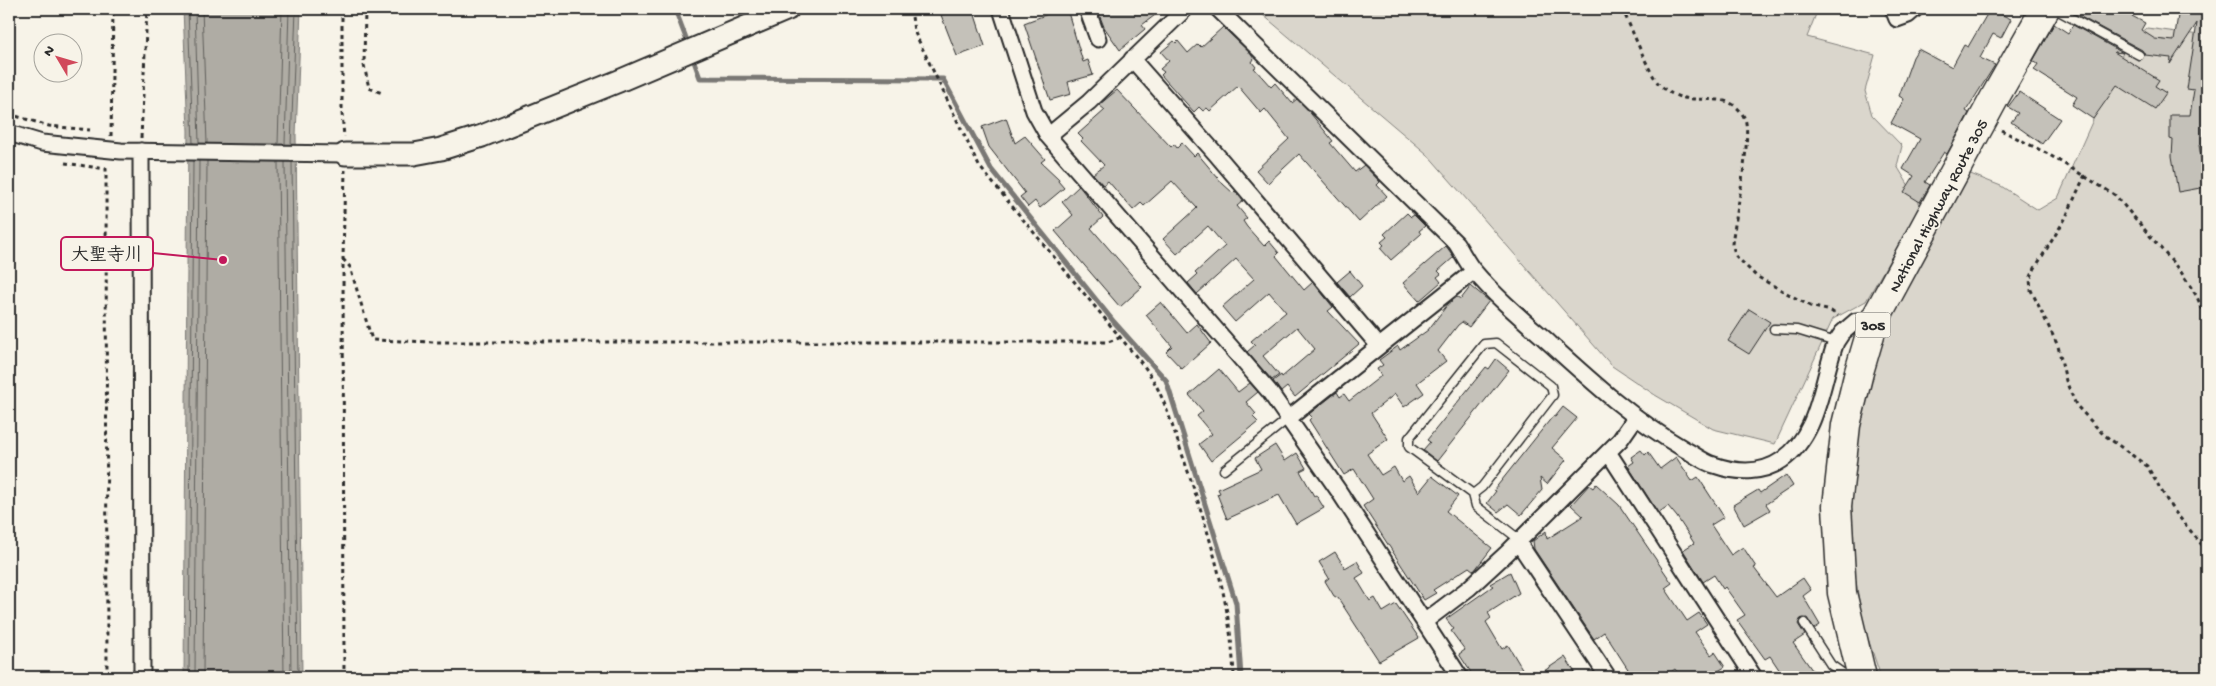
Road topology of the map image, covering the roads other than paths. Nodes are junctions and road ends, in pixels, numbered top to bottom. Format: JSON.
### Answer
{"nodes":[{"id":1,"x":788,"y":9,"type":"edge"},
{"id":2,"x":1001,"y":9,"type":"edge"},
{"id":3,"x":1087,"y":9,"type":"edge"},
{"id":4,"x":1185,"y":9,"type":"edge"},
{"id":5,"x":1218,"y":9,"type":"edge"},
{"id":6,"x":1892,"y":9,"type":"edge"},
{"id":7,"x":1914,"y":9,"type":"edge"},
{"id":8,"x":2045,"y":9,"type":"edge"},
{"id":9,"x":2055,"y":9,"type":"edge"},
{"id":10,"x":1098,"y":39,"type":"dead end"},
{"id":11,"x":2139,"y":55,"type":"dead end"},
{"id":12,"x":1132,"y":60,"type":"junction"},
{"id":13,"x":9,"y":133,"type":"edge"},
{"id":14,"x":1048,"y":136,"type":"junction"},
{"id":15,"x":146,"y":151,"type":"junction"},
{"id":16,"x":342,"y":154,"type":"joint"},
{"id":17,"x":1474,"y":271,"type":"junction"},
{"id":18,"x":1862,"y":324,"type":"junction"},
{"id":19,"x":1774,"y":329,"type":"dead end"},
{"id":20,"x":1836,"y":342,"type":"junction"},
{"id":21,"x":1379,"y":346,"type":"junction"},
{"id":22,"x":1636,"y":417,"type":"junction"},
{"id":23,"x":1289,"y":418,"type":"junction"},
{"id":24,"x":1608,"y":452,"type":"junction"},
{"id":25,"x":1224,"y":470,"type":"dead end"},
{"id":26,"x":1473,"y":494,"type":"junction"},
{"id":27,"x":1519,"y":541,"type":"junction"},
{"id":28,"x":1424,"y":622,"type":"junction"},
{"id":29,"x":1804,"y":623,"type":"dead end"},
{"id":30,"x":142,"y":677,"type":"edge"},
{"id":31,"x":1460,"y":677,"type":"edge"},
{"id":32,"x":1608,"y":677,"type":"edge"},
{"id":33,"x":1754,"y":677,"type":"edge"},
{"id":34,"x":1848,"y":677,"type":"edge"},
{"id":35,"x":1862,"y":677,"type":"edge"}],
"edges":[{"from":1,"to":16,"type":"street"},
{"from":2,"to":14,"type":"street"},
{"from":3,"to":10,"type":"street"},
{"from":4,"to":12,"type":"street"},
{"from":5,"to":17,"type":"street"},
{"from":6,"to":7,"type":"street"},
{"from":8,"to":18,"type":"highway","name":"National Highway Route 305","number":"305"},
{"from":9,"to":11,"type":"lane"},
{"from":12,"to":14,"type":"street"},
{"from":12,"to":21,"type":"street"},
{"from":13,"to":15,"type":"street"},
{"from":14,"to":23,"type":"street"},
{"from":15,"to":16,"type":"street"},
{"from":15,"to":30,"type":"street"},
{"from":17,"to":21,"type":"street"},
{"from":17,"to":22,"type":"street"},
{"from":18,"to":20,"type":"street"},
{"from":18,"to":35,"type":"highway","name":"National Highway Route 305","number":"305"},
{"from":19,"to":20,"type":"lane"},
{"from":20,"to":22,"type":"street"},
{"from":21,"to":23,"type":"street"},
{"from":22,"to":24,"type":"street"},
{"from":23,"to":25,"type":"lane"},
{"from":23,"to":28,"type":"street"},
{"from":24,"to":27,"type":"street"},
{"from":24,"to":33,"type":"street"},
{"from":26,"to":26,"type":"lane"},
{"from":26,"to":27,"type":"lane"},
{"from":27,"to":28,"type":"street"},
{"from":27,"to":32,"type":"street"},
{"from":28,"to":31,"type":"street"},
{"from":29,"to":34,"type":"lane"}]}
